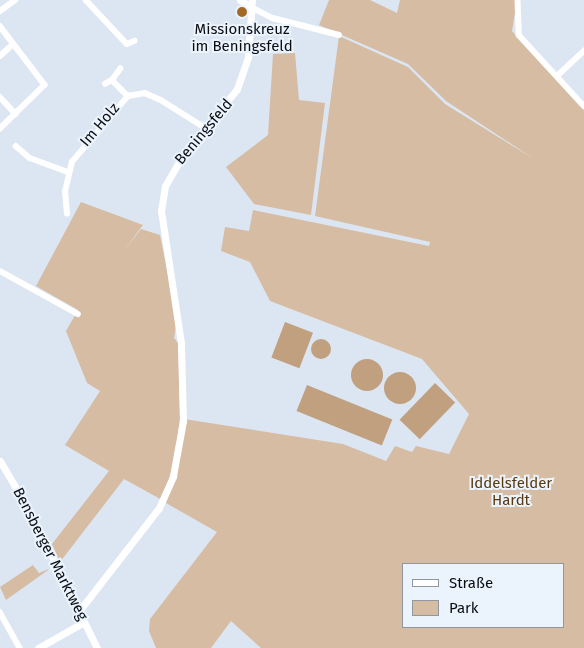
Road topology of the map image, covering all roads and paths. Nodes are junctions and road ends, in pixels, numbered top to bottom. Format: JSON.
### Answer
{"nodes":[{"id":1,"x":15,"y":0,"type":"edge"},
{"id":2,"x":86,"y":0,"type":"edge"},
{"id":3,"x":240,"y":0,"type":"edge"},
{"id":4,"x":518,"y":0,"type":"edge"},
{"id":5,"x":252,"y":3,"type":"edge"},
{"id":6,"x":0,"y":11,"type":"edge"},
{"id":7,"x":0,"y":26,"type":"edge"},
{"id":8,"x":339,"y":35,"type":"dead end"},
{"id":9,"x":134,"y":41,"type":"dead end"},
{"id":10,"x":11,"y":46,"type":"junction"},
{"id":11,"x":584,"y":51,"type":"edge"},
{"id":12,"x":0,"y":56,"type":"edge"},
{"id":13,"x":120,"y":69,"type":"dead end"},
{"id":14,"x":557,"y":76,"type":"junction"},
{"id":15,"x":112,"y":80,"type":"junction"},
{"id":16,"x":105,"y":84,"type":"dead end"},
{"id":17,"x":128,"y":96,"type":"junction"},
{"id":18,"x":0,"y":97,"type":"edge"},
{"id":19,"x":584,"y":106,"type":"edge"},
{"id":20,"x":16,"y":114,"type":"junction"},
{"id":21,"x":0,"y":129,"type":"edge"},
{"id":22,"x":207,"y":129,"type":"junction"},
{"id":23,"x":16,"y":146,"type":"dead end"},
{"id":24,"x":68,"y":172,"type":"junction"},
{"id":25,"x":67,"y":214,"type":"dead end"},
{"id":26,"x":0,"y":270,"type":"edge"},
{"id":27,"x":78,"y":314,"type":"dead end"},
{"id":28,"x":0,"y":461,"type":"edge"},
{"id":29,"x":79,"y":611,"type":"junction"},
{"id":30,"x":0,"y":612,"type":"edge"},
{"id":31,"x":84,"y":622,"type":"junction"},
{"id":32,"x":20,"y":648,"type":"edge"},
{"id":33,"x":38,"y":648,"type":"edge"},
{"id":34,"x":96,"y":648,"type":"edge"}],
"edges":[{"from":1,"to":6,"type":"street"},
{"from":2,"to":9,"type":"street"},
{"from":3,"to":5,"type":"street"},
{"from":4,"to":14,"type":"street"},
{"from":5,"to":8,"type":"street"},
{"from":5,"to":22,"type":"street","name":"Beningsfeld"},
{"from":7,"to":10,"type":"street"},
{"from":10,"to":12,"type":"street"},
{"from":10,"to":20,"type":"street"},
{"from":11,"to":14,"type":"street"},
{"from":13,"to":15,"type":"street"},
{"from":14,"to":19,"type":"street"},
{"from":15,"to":16,"type":"street"},
{"from":15,"to":17,"type":"street"},
{"from":17,"to":22,"type":"street","name":"Im Holz"},
{"from":17,"to":24,"type":"street","name":"Im Holz"},
{"from":18,"to":20,"type":"street"},
{"from":20,"to":21,"type":"street"},
{"from":22,"to":29,"type":"street","name":"Beningsfeld"},
{"from":23,"to":24,"type":"street"},
{"from":24,"to":25,"type":"street","name":"Im Holz"},
{"from":26,"to":27,"type":"street"},
{"from":28,"to":29,"type":"street","name":"Bensberger Marktweg"},
{"from":29,"to":31,"type":"street","name":"Bensberger Marktweg"},
{"from":30,"to":32,"type":"street"},
{"from":31,"to":33,"type":"street"},
{"from":31,"to":34,"type":"street","name":"Bensberger Marktweg"}]}
